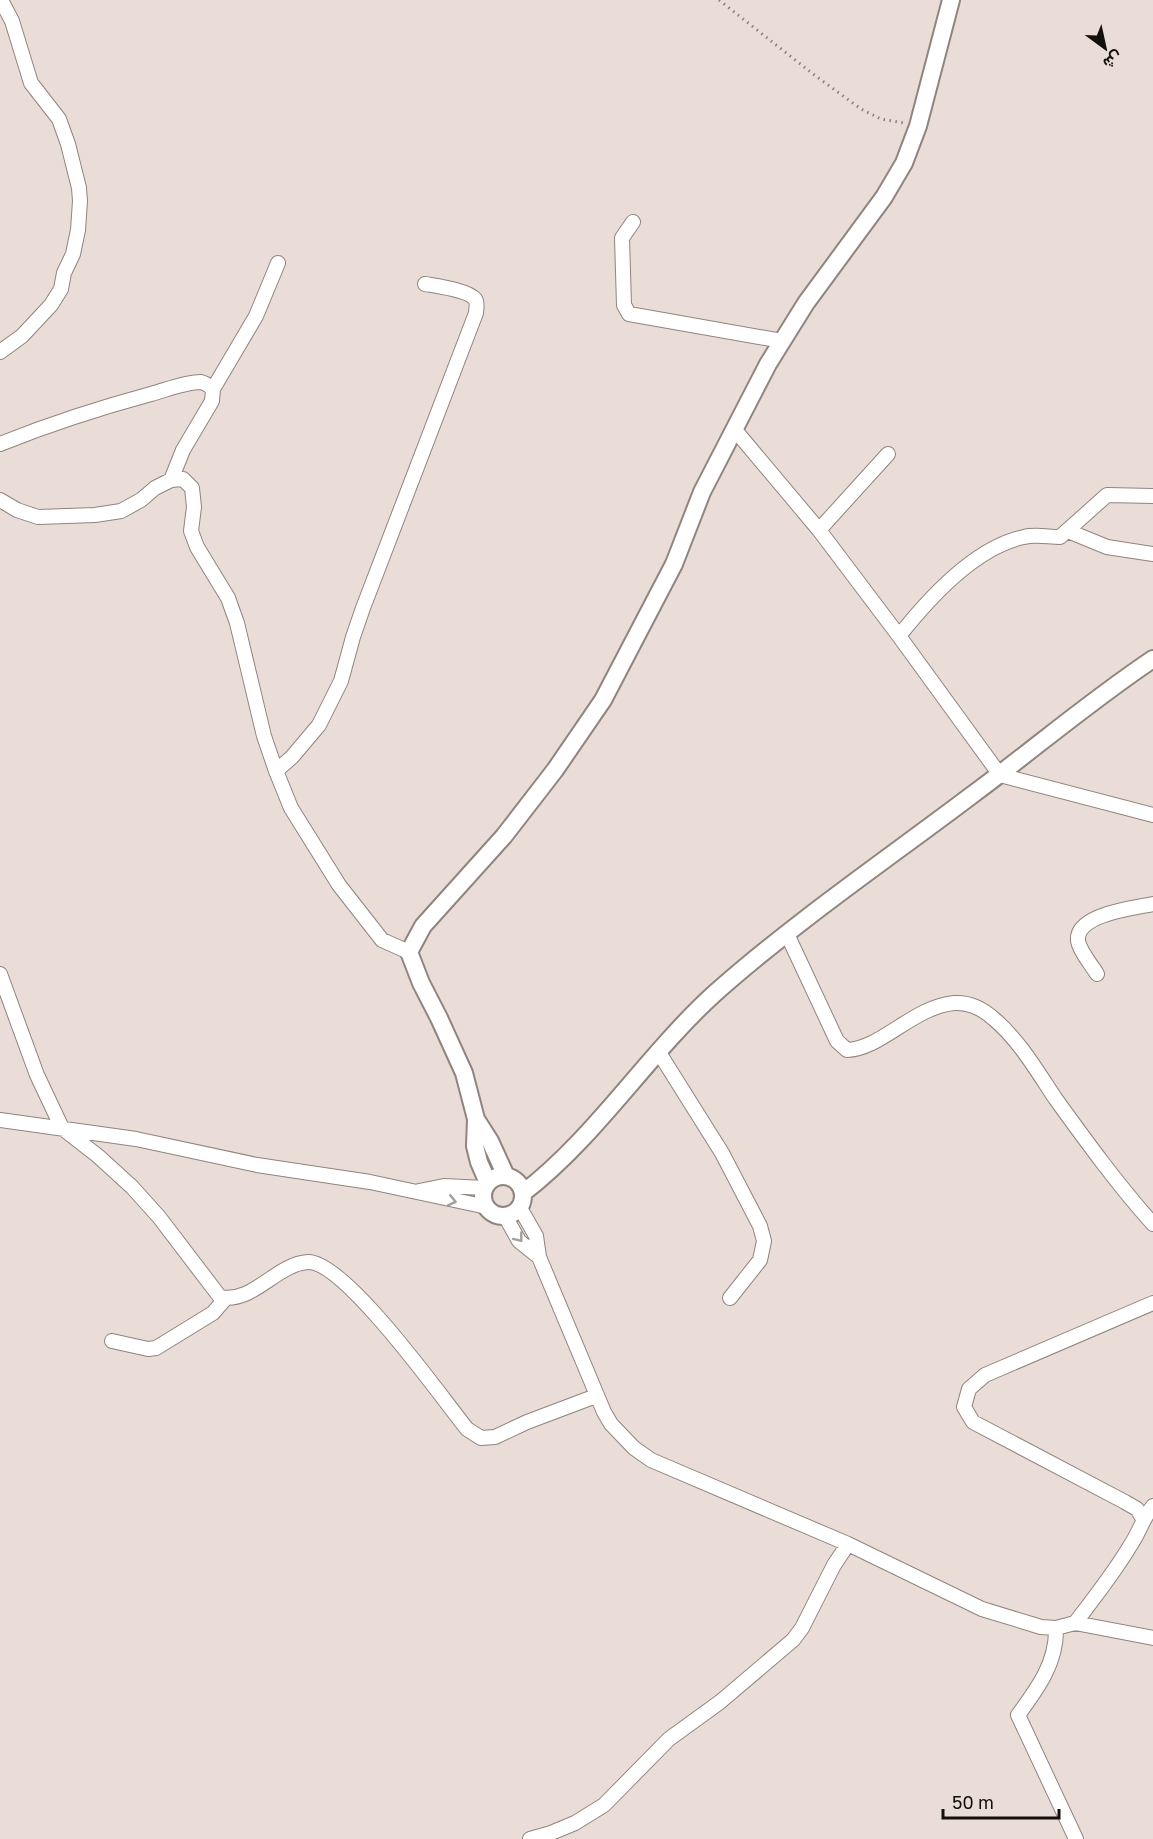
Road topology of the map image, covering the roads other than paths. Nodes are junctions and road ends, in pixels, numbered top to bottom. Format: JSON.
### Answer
{"nodes":[{"id":1,"x":1,"y":0,"type":"edge"},
{"id":2,"x":951,"y":0,"type":"edge"},
{"id":3,"x":633,"y":222,"type":"dead end"},
{"id":4,"x":278,"y":263,"type":"dead end"},
{"id":5,"x":424,"y":284,"type":"dead end"},
{"id":6,"x":782,"y":341,"type":"junction"},
{"id":7,"x":0,"y":352,"type":"edge"},
{"id":8,"x":213,"y":389,"type":"junction"},
{"id":9,"x":735,"y":430,"type":"junction"},
{"id":10,"x":0,"y":444,"type":"edge"},
{"id":11,"x":888,"y":454,"type":"dead end"},
{"id":12,"x":171,"y":480,"type":"junction"},
{"id":13,"x":1153,"y":496,"type":"edge"},
{"id":14,"x":0,"y":500,"type":"edge"},
{"id":15,"x":819,"y":530,"type":"junction"},
{"id":16,"x":1068,"y":531,"type":"junction"},
{"id":17,"x":1153,"y":554,"type":"edge"},
{"id":18,"x":899,"y":636,"type":"junction"},
{"id":19,"x":1153,"y":659,"type":"edge"},
{"id":20,"x":276,"y":771,"type":"junction"},
{"id":21,"x":1000,"y":775,"type":"junction"},
{"id":22,"x":1153,"y":815,"type":"edge"},
{"id":23,"x":1153,"y":904,"type":"edge"},
{"id":24,"x":787,"y":934,"type":"junction"},
{"id":25,"x":409,"y":952,"type":"junction"},
{"id":26,"x":0,"y":974,"type":"edge"},
{"id":27,"x":1097,"y":974,"type":"dead end"},
{"id":28,"x":658,"y":1051,"type":"junction"},
{"id":29,"x":476,"y":1119,"type":"junction"},
{"id":30,"x":0,"y":1120,"type":"edge"},
{"id":31,"x":62,"y":1128,"type":"junction"},
{"id":32,"x":506,"y":1176,"type":"junction"},
{"id":33,"x":487,"y":1186,"type":"junction"},
{"id":34,"x":417,"y":1192,"type":"junction"},
{"id":35,"x":516,"y":1206,"type":"junction"},
{"id":36,"x":487,"y":1208,"type":"junction"},
{"id":37,"x":1153,"y":1224,"type":"edge"},
{"id":38,"x":226,"y":1298,"type":"junction"},
{"id":39,"x":730,"y":1298,"type":"dead end"},
{"id":40,"x":1153,"y":1303,"type":"edge"},
{"id":41,"x":112,"y":1341,"type":"dead end"},
{"id":42,"x":596,"y":1396,"type":"junction"},
{"id":43,"x":1153,"y":1506,"type":"edge"},
{"id":44,"x":1148,"y":1519,"type":"edge"},
{"id":45,"x":848,"y":1544,"type":"junction"},
{"id":46,"x":1075,"y":1623,"type":"junction"},
{"id":47,"x":1056,"y":1628,"type":"junction"},
{"id":48,"x":1153,"y":1638,"type":"edge"},
{"id":49,"x":530,"y":1839,"type":"edge"},
{"id":50,"x":1076,"y":1839,"type":"edge"}],
"edges":[{"from":1,"to":7,"type":"street"},
{"from":2,"to":6,"type":"street"},
{"from":3,"to":6,"type":"street"},
{"from":4,"to":8,"type":"street"},
{"from":5,"to":20,"type":"street"},
{"from":6,"to":9,"type":"street"},
{"from":8,"to":10,"type":"street"},
{"from":8,"to":12,"type":"street"},
{"from":9,"to":15,"type":"street"},
{"from":9,"to":25,"type":"street"},
{"from":11,"to":15,"type":"street"},
{"from":12,"to":14,"type":"street"},
{"from":12,"to":20,"type":"street"},
{"from":13,"to":16,"type":"street"},
{"from":15,"to":18,"type":"street"},
{"from":16,"to":17,"type":"street"},
{"from":16,"to":18,"type":"street"},
{"from":18,"to":21,"type":"street"},
{"from":19,"to":21,"type":"street"},
{"from":20,"to":25,"type":"street"},
{"from":21,"to":22,"type":"street"},
{"from":21,"to":24,"type":"street"},
{"from":23,"to":27,"type":"street"},
{"from":24,"to":28,"type":"street"},
{"from":24,"to":37,"type":"street"},
{"from":25,"to":29,"type":"street"},
{"from":26,"to":31,"type":"street"},
{"from":28,"to":35,"type":"street"},
{"from":28,"to":39,"type":"street"},
{"from":29,"to":32,"type":"street"},
{"from":29,"to":33,"type":"street"},
{"from":30,"to":31,"type":"street"},
{"from":31,"to":34,"type":"street"},
{"from":31,"to":38,"type":"street"},
{"from":32,"to":33,"type":"street"},
{"from":32,"to":35,"type":"street"},
{"from":33,"to":34,"type":"street"},
{"from":33,"to":36,"type":"street"},
{"from":34,"to":36,"type":"street","one_way":true},
{"from":35,"to":36,"type":"street"},
{"from":35,"to":42,"type":"street"},
{"from":38,"to":41,"type":"street"},
{"from":38,"to":42,"type":"street"},
{"from":40,"to":44,"type":"street"},
{"from":42,"to":45,"type":"street"},
{"from":43,"to":44,"type":"street"},
{"from":44,"to":46,"type":"street"},
{"from":45,"to":47,"type":"street"},
{"from":45,"to":49,"type":"street"},
{"from":46,"to":47,"type":"street"},
{"from":46,"to":48,"type":"street"},
{"from":47,"to":50,"type":"street"}]}
